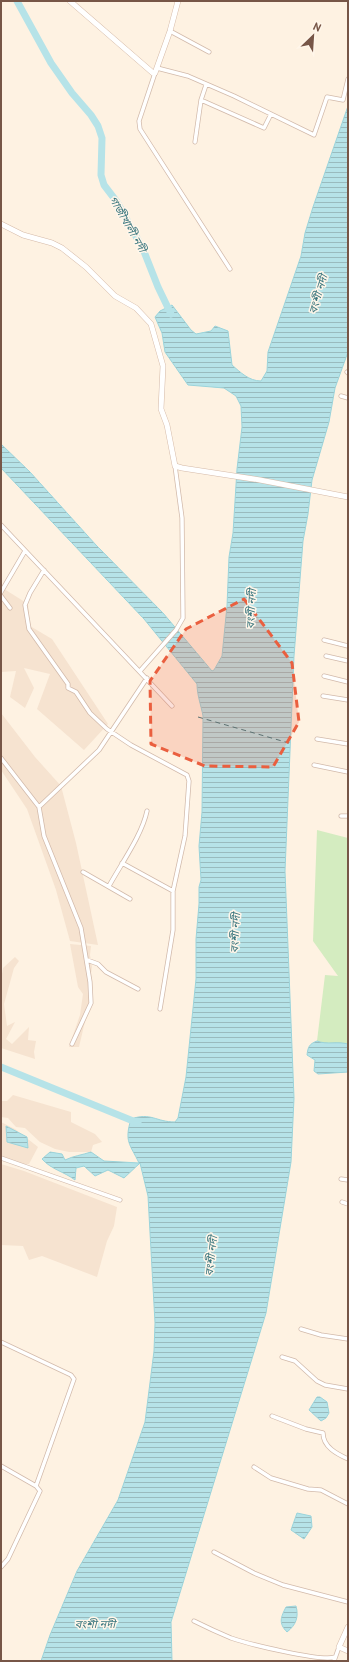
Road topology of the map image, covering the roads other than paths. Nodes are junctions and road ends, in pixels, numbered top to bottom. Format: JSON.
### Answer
{"nodes":[{"id":1,"x":70,"y":1,"type":"edge"},
{"id":2,"x":178,"y":1,"type":"edge"},
{"id":3,"x":170,"y":31,"type":"junction"},
{"id":4,"x":209,"y":52,"type":"dead end"},
{"id":5,"x":156,"y":70,"type":"junction"},
{"id":6,"x":348,"y":79,"type":"edge"},
{"id":7,"x":206,"y":85,"type":"junction"},
{"id":8,"x":201,"y":100,"type":"junction"},
{"id":9,"x":271,"y":114,"type":"junction"},
{"id":10,"x":195,"y":142,"type":"dead end"},
{"id":11,"x":1,"y":224,"type":"edge"},
{"id":12,"x":230,"y":269,"type":"dead end"},
{"id":13,"x":341,"y":396,"type":"dead end"},
{"id":14,"x":348,"y":398,"type":"edge"},
{"id":15,"x":175,"y":466,"type":"junction"},
{"id":16,"x":348,"y":497,"type":"edge"},
{"id":17,"x":1,"y":525,"type":"edge"},
{"id":18,"x":25,"y":551,"type":"junction"},
{"id":19,"x":44,"y":570,"type":"junction"},
{"id":20,"x":1,"y":592,"type":"edge"},
{"id":21,"x":1,"y":596,"type":"edge"},
{"id":22,"x":10,"y":608,"type":"dead end"},
{"id":23,"x":324,"y":640,"type":"dead end"},
{"id":24,"x":348,"y":646,"type":"edge"},
{"id":25,"x":326,"y":656,"type":"dead end"},
{"id":26,"x":348,"y":661,"type":"edge"},
{"id":27,"x":140,"y":671,"type":"junction"},
{"id":28,"x":324,"y":676,"type":"dead end"},
{"id":29,"x":147,"y":678,"type":"junction"},
{"id":30,"x":348,"y":682,"type":"edge"},
{"id":31,"x":323,"y":696,"type":"dead end"},
{"id":32,"x":348,"y":700,"type":"edge"},
{"id":33,"x":172,"y":706,"type":"dead end"},
{"id":34,"x":113,"y":731,"type":"junction"},
{"id":35,"x":317,"y":739,"type":"dead end"},
{"id":36,"x":348,"y":744,"type":"edge"},
{"id":37,"x":1,"y":758,"type":"edge"},
{"id":38,"x":314,"y":765,"type":"dead end"},
{"id":39,"x":348,"y":772,"type":"edge"},
{"id":40,"x":39,"y":807,"type":"junction"},
{"id":41,"x":147,"y":811,"type":"dead end"},
{"id":42,"x":341,"y":816,"type":"dead end"},
{"id":43,"x":348,"y":816,"type":"edge"},
{"id":44,"x":122,"y":862,"type":"junction"},
{"id":45,"x":83,"y":872,"type":"dead end"},
{"id":46,"x":109,"y":886,"type":"junction"},
{"id":47,"x":173,"y":891,"type":"junction"},
{"id":48,"x":130,"y":899,"type":"dead end"},
{"id":49,"x":87,"y":960,"type":"junction"},
{"id":50,"x":138,"y":989,"type":"dead end"},
{"id":51,"x":160,"y":1009,"type":"dead end"},
{"id":52,"x":72,"y":1044,"type":"dead end"},
{"id":53,"x":1,"y":1158,"type":"edge"},
{"id":54,"x":341,"y":1179,"type":"dead end"},
{"id":55,"x":348,"y":1180,"type":"edge"},
{"id":56,"x":120,"y":1200,"type":"dead end"},
{"id":57,"x":342,"y":1202,"type":"dead end"},
{"id":58,"x":348,"y":1204,"type":"edge"},
{"id":59,"x":301,"y":1329,"type":"dead end"},
{"id":60,"x":348,"y":1339,"type":"edge"},
{"id":61,"x":1,"y":1342,"type":"edge"},
{"id":62,"x":282,"y":1357,"type":"dead end"},
{"id":63,"x":348,"y":1389,"type":"edge"},
{"id":64,"x":272,"y":1416,"type":"dead end"},
{"id":65,"x":348,"y":1459,"type":"edge"},
{"id":66,"x":1,"y":1466,"type":"edge"},
{"id":67,"x":254,"y":1467,"type":"dead end"},
{"id":68,"x":36,"y":1486,"type":"junction"},
{"id":69,"x":348,"y":1504,"type":"edge"},
{"id":70,"x":214,"y":1552,"type":"dead end"},
{"id":71,"x":1,"y":1567,"type":"edge"},
{"id":72,"x":348,"y":1602,"type":"edge"},
{"id":73,"x":194,"y":1622,"type":"dead end"},
{"id":74,"x":348,"y":1627,"type":"edge"},
{"id":75,"x":340,"y":1647,"type":"junction"},
{"id":76,"x":348,"y":1651,"type":"edge"},
{"id":77,"x":335,"y":1657,"type":"junction"},
{"id":78,"x":334,"y":1661,"type":"edge"}],
"edges":[{"from":1,"to":5,"type":"street"},
{"from":2,"to":3,"type":"street"},
{"from":3,"to":4,"type":"street"},
{"from":3,"to":5,"type":"street"},
{"from":5,"to":7,"type":"street"},
{"from":5,"to":12,"type":"street"},
{"from":6,"to":9,"type":"street"},
{"from":7,"to":8,"type":"street"},
{"from":7,"to":9,"type":"street"},
{"from":8,"to":9,"type":"street"},
{"from":8,"to":10,"type":"street"},
{"from":11,"to":15,"type":"street"},
{"from":13,"to":14,"type":"street"},
{"from":15,"to":16,"type":"street"},
{"from":15,"to":27,"type":"street"},
{"from":17,"to":18,"type":"street"},
{"from":18,"to":19,"type":"street"},
{"from":18,"to":20,"type":"street"},
{"from":19,"to":27,"type":"street"},
{"from":19,"to":34,"type":"street"},
{"from":21,"to":22,"type":"street"},
{"from":23,"to":24,"type":"street"},
{"from":25,"to":26,"type":"street"},
{"from":27,"to":29,"type":"street"},
{"from":28,"to":30,"type":"street"},
{"from":29,"to":33,"type":"street"},
{"from":29,"to":34,"type":"street"},
{"from":31,"to":32,"type":"street"},
{"from":34,"to":40,"type":"street"},
{"from":34,"to":47,"type":"street"},
{"from":35,"to":36,"type":"street"},
{"from":37,"to":40,"type":"street"},
{"from":38,"to":39,"type":"street"},
{"from":40,"to":49,"type":"street"},
{"from":41,"to":44,"type":"street"},
{"from":42,"to":43,"type":"street"},
{"from":44,"to":46,"type":"street"},
{"from":44,"to":47,"type":"street"},
{"from":45,"to":46,"type":"street"},
{"from":46,"to":48,"type":"street"},
{"from":47,"to":51,"type":"street"},
{"from":49,"to":50,"type":"street"},
{"from":49,"to":52,"type":"street"},
{"from":53,"to":56,"type":"street"},
{"from":54,"to":55,"type":"street"},
{"from":57,"to":58,"type":"street"},
{"from":59,"to":60,"type":"street"},
{"from":61,"to":68,"type":"street"},
{"from":62,"to":63,"type":"street"},
{"from":64,"to":65,"type":"street"},
{"from":66,"to":68,"type":"street"},
{"from":67,"to":69,"type":"street"},
{"from":68,"to":71,"type":"street"},
{"from":70,"to":72,"type":"street"},
{"from":73,"to":77,"type":"street"},
{"from":74,"to":75,"type":"street"},
{"from":75,"to":76,"type":"street"},
{"from":75,"to":77,"type":"street"},
{"from":77,"to":78,"type":"street"}]}
